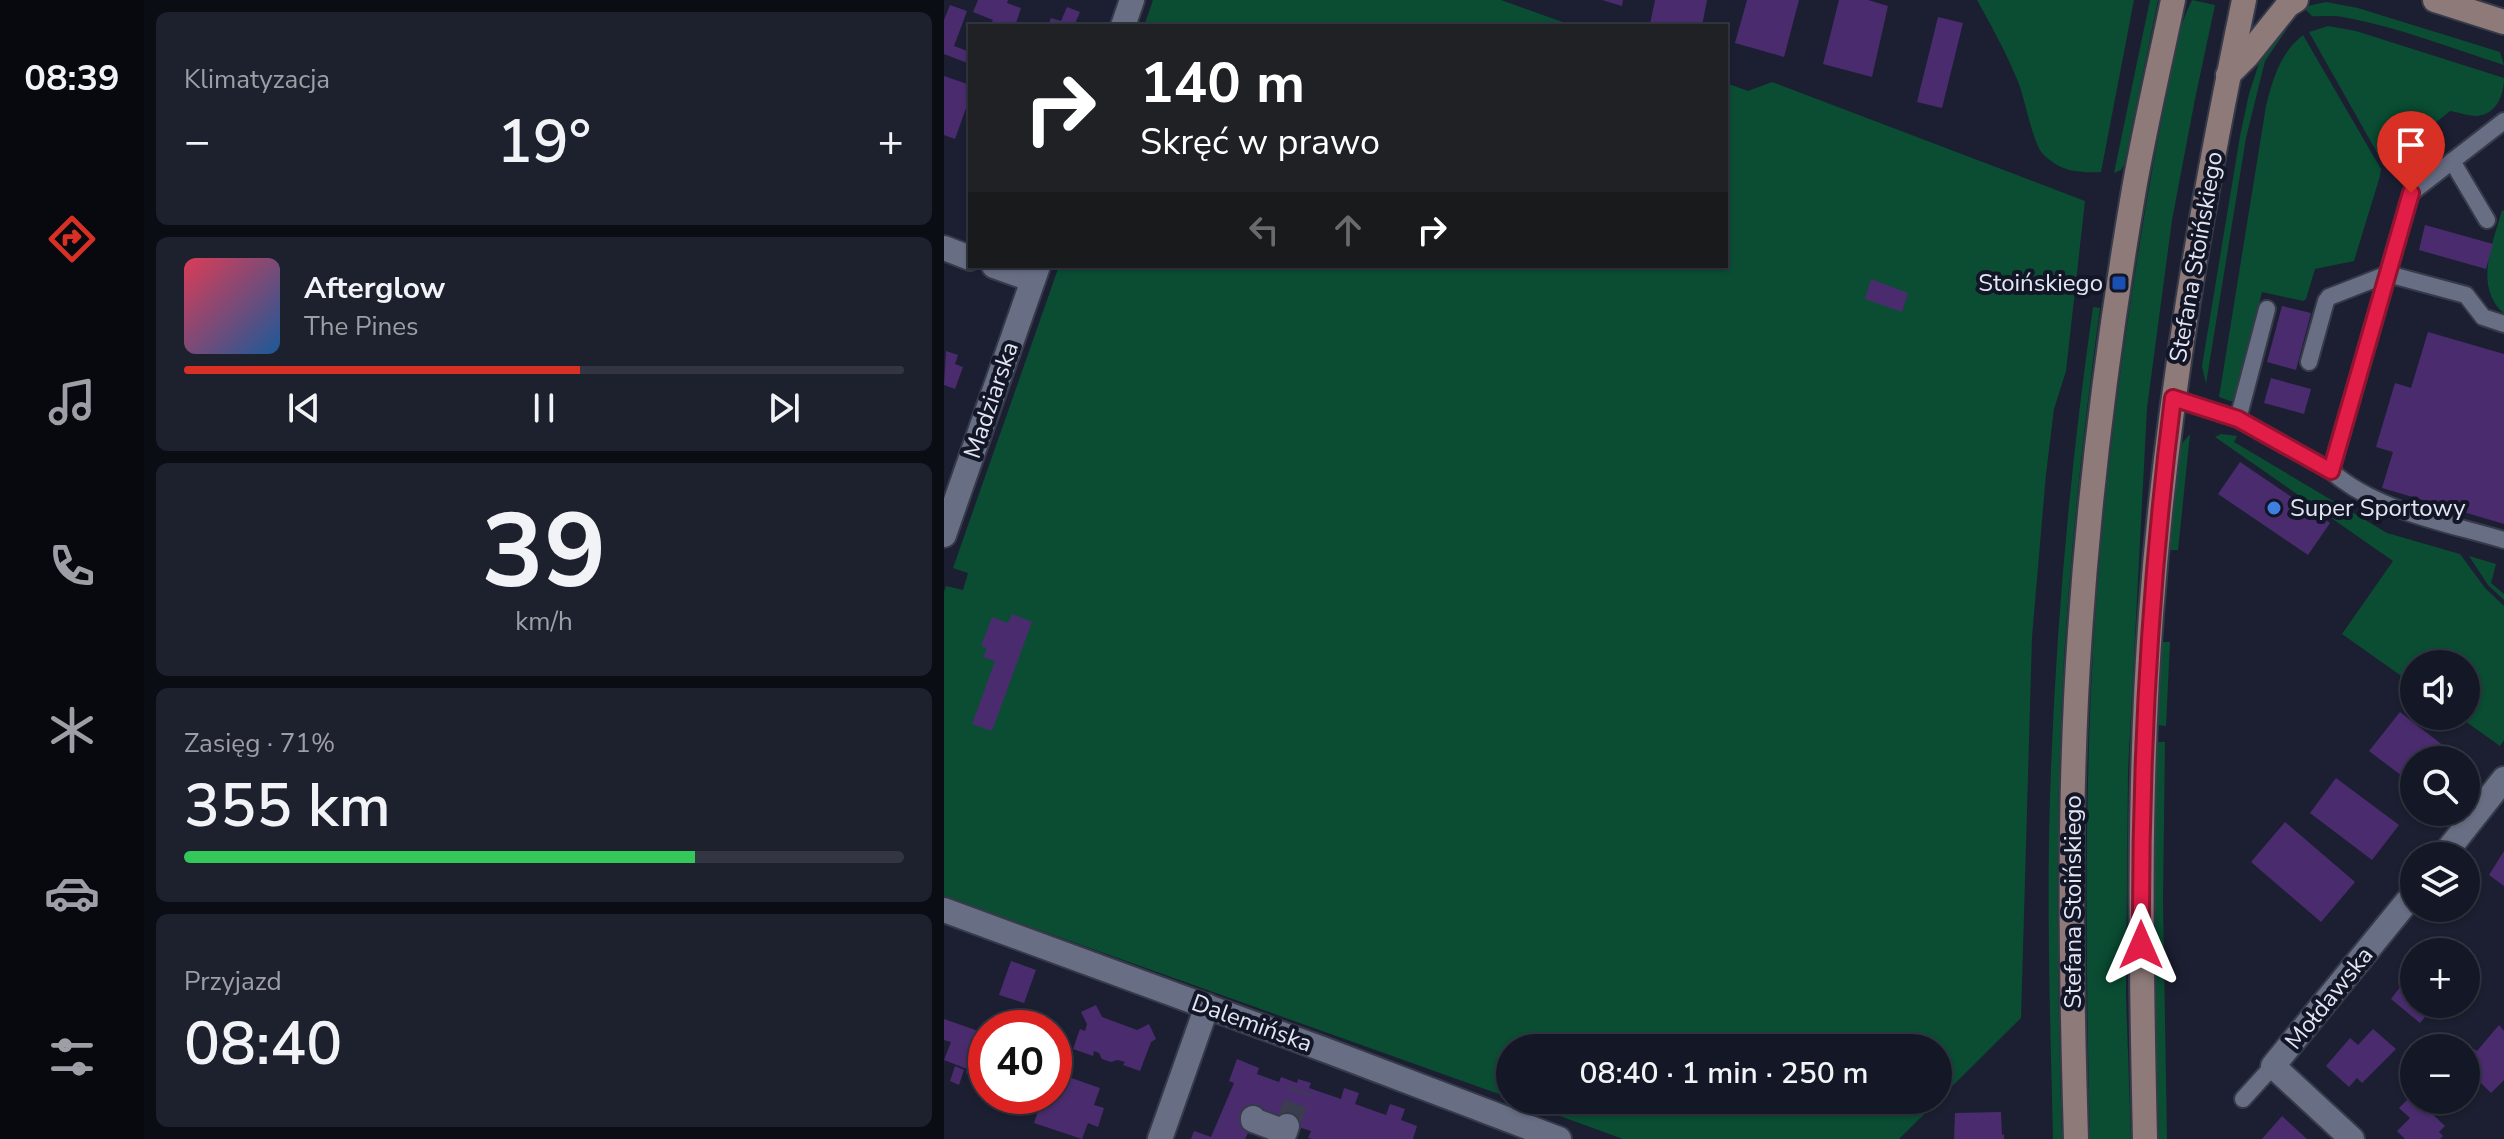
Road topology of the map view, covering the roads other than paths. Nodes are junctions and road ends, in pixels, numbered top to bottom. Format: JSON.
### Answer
{"nodes":[{"id":1,"x":1132,"y":0,"type":"edge"},
{"id":2,"x":2173,"y":0,"type":"edge"},
{"id":3,"x":2244,"y":0,"type":"edge"},
{"id":4,"x":2296,"y":0,"type":"edge"},
{"id":5,"x":2435,"y":0,"type":"edge"},
{"id":6,"x":2504,"y":22,"type":"edge"},
{"id":7,"x":1124,"y":24,"type":"edge"},
{"id":8,"x":2228,"y":75,"type":"junction"},
{"id":9,"x":2504,"y":121,"type":"edge"},
{"id":10,"x":2452,"y":161,"type":"junction"},
{"id":11,"x":2487,"y":220,"type":"dead end"},
{"id":12,"x":944,"y":248,"type":"edge"},
{"id":13,"x":968,"y":257,"type":"edge"},
{"id":14,"x":1006,"y":268,"type":"edge"},
{"id":15,"x":1036,"y":273,"type":"edge"},
{"id":16,"x":2388,"y":274,"type":"junction"},
{"id":17,"x":2267,"y":309,"type":"dead end"},
{"id":18,"x":2504,"y":324,"type":"edge"},
{"id":19,"x":2309,"y":362,"type":"dead end"},
{"id":20,"x":2173,"y":398,"type":"junction"},
{"id":21,"x":2238,"y":419,"type":"junction"},
{"id":22,"x":2331,"y":471,"type":"junction"},
{"id":23,"x":944,"y":535,"type":"edge"},
{"id":24,"x":2504,"y":540,"type":"edge"},
{"id":25,"x":2504,"y":779,"type":"edge"},
{"id":26,"x":2454,"y":842,"type":"edge"},
{"id":27,"x":944,"y":910,"type":"edge"},
{"id":28,"x":2400,"y":910,"type":"edge"},
{"id":29,"x":1207,"y":1006,"type":"junction"},
{"id":30,"x":2273,"y":1066,"type":"junction"},
{"id":31,"x":2243,"y":1099,"type":"dead end"},
{"id":32,"x":1253,"y":1118,"type":"dead end"},
{"id":33,"x":1287,"y":1126,"type":"dead end"},
{"id":34,"x":1553,"y":1138,"type":"edge"},
{"id":35,"x":1160,"y":1139,"type":"edge"},
{"id":36,"x":2076,"y":1139,"type":"edge"},
{"id":37,"x":2145,"y":1139,"type":"edge"},
{"id":38,"x":2352,"y":1139,"type":"edge"}],
"edges":[{"from":1,"to":7,"type":"street"},
{"from":2,"to":36,"type":"street","name":"Stefana Stoińskiego"},
{"from":3,"to":8,"type":"street","name":"Stefana Stoińskiego"},
{"from":4,"to":8,"type":"street"},
{"from":5,"to":6,"type":"street"},
{"from":8,"to":20,"type":"street","name":"Stefana Stoińskiego"},
{"from":9,"to":10,"type":"lane"},
{"from":10,"to":11,"type":"lane"},
{"from":10,"to":16,"type":"lane"},
{"from":12,"to":13,"type":"street"},
{"from":14,"to":15,"type":"street"},
{"from":15,"to":23,"type":"street","name":"Madziarska"},
{"from":16,"to":18,"type":"lane"},
{"from":16,"to":19,"type":"lane"},
{"from":16,"to":22,"type":"lane"},
{"from":17,"to":21,"type":"lane"},
{"from":20,"to":21,"type":"lane"},
{"from":20,"to":37,"type":"street","name":"Stefana Stoińskiego"},
{"from":21,"to":22,"type":"lane"},
{"from":22,"to":24,"type":"lane"},
{"from":25,"to":26,"type":"street"},
{"from":27,"to":29,"type":"street","name":"Dalemińska"},
{"from":28,"to":30,"type":"street","name":"Mołdawska"},
{"from":29,"to":34,"type":"street","name":"Dalemińska"},
{"from":29,"to":35,"type":"street"},
{"from":30,"to":31,"type":"lane"},
{"from":30,"to":38,"type":"street"},
{"from":32,"to":33,"type":"street"}]}
